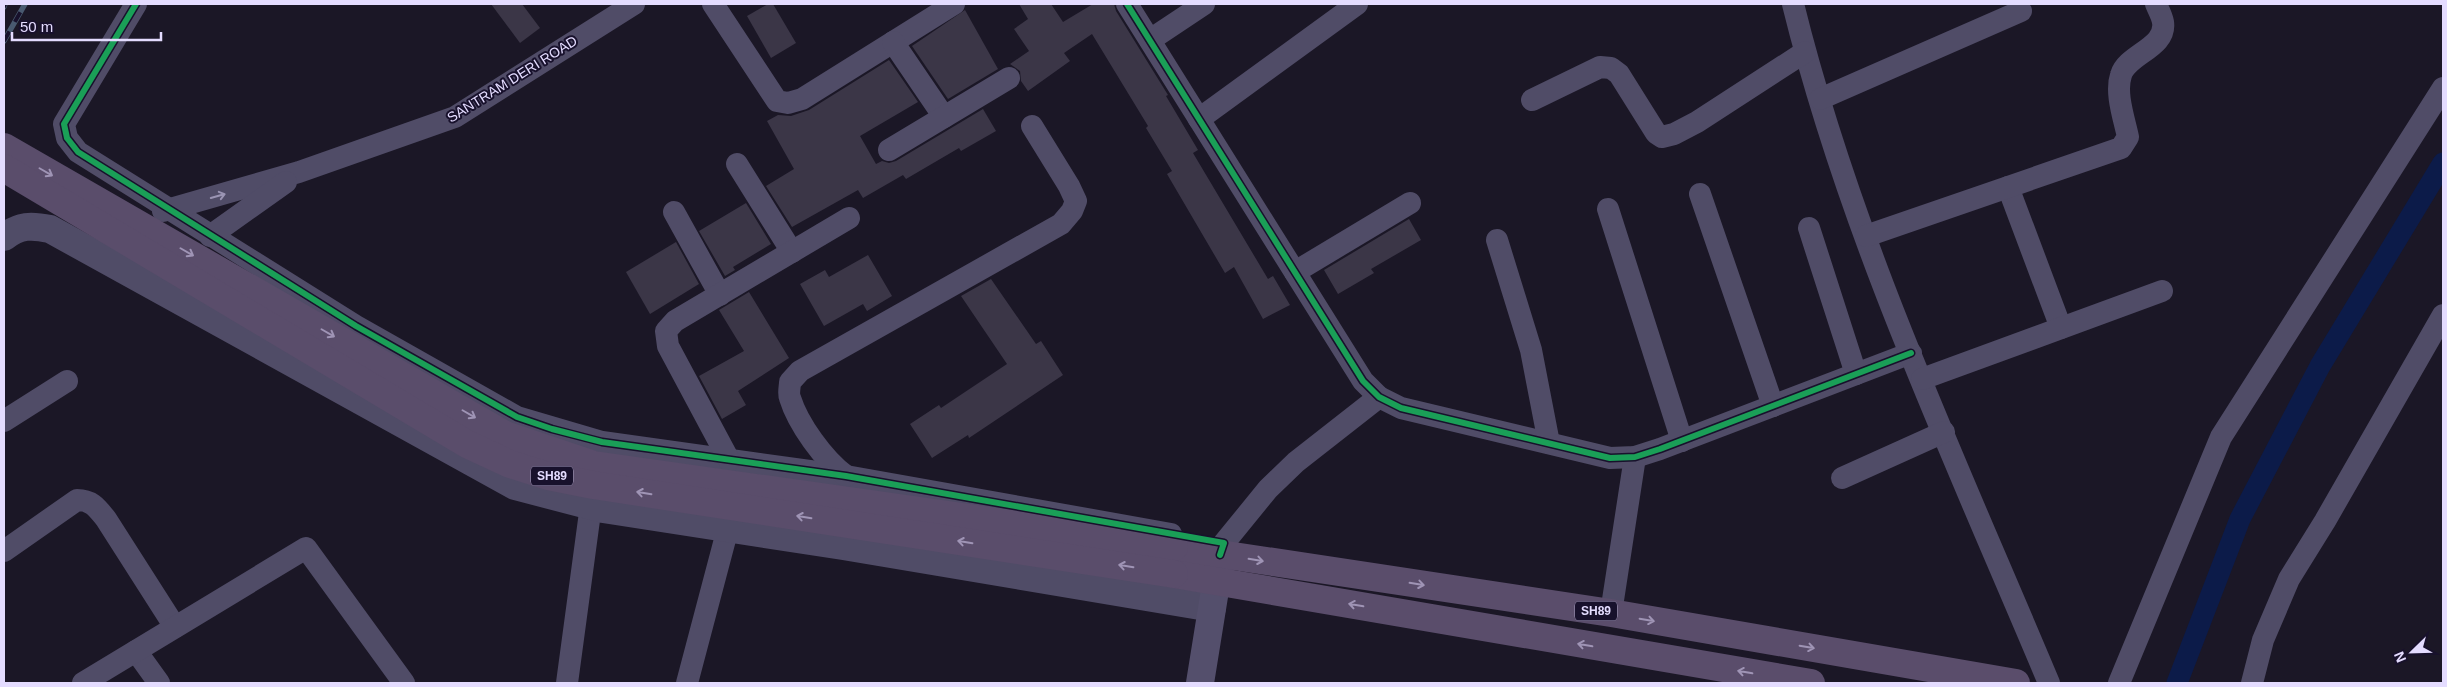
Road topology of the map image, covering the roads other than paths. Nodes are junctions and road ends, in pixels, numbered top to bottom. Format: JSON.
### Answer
{"nodes":[{"id":1,"x":136,"y":4,"type":"edge"},
{"id":2,"x":634,"y":4,"type":"edge"},
{"id":3,"x":713,"y":4,"type":"edge"},
{"id":4,"x":954,"y":4,"type":"edge"},
{"id":5,"x":1127,"y":4,"type":"edge"},
{"id":6,"x":1204,"y":4,"type":"edge"},
{"id":7,"x":1357,"y":4,"type":"edge"},
{"id":8,"x":1793,"y":4,"type":"edge"},
{"id":9,"x":2156,"y":4,"type":"edge"},
{"id":10,"x":2021,"y":11,"type":"dead end"},
{"id":11,"x":1150,"y":40,"type":"junction"},
{"id":12,"x":893,"y":42,"type":"junction"},
{"id":13,"x":1805,"y":52,"type":"junction"},
{"id":14,"x":1009,"y":78,"type":"dead end"},
{"id":15,"x":2443,"y":88,"type":"edge"},
{"id":16,"x":1820,"y":99,"type":"junction"},
{"id":17,"x":1532,"y":100,"type":"dead end"},
{"id":18,"x":944,"y":117,"type":"junction"},
{"id":19,"x":1199,"y":119,"type":"junction"},
{"id":20,"x":1032,"y":126,"type":"dead end"},
{"id":21,"x":4,"y":147,"type":"edge"},
{"id":22,"x":889,"y":150,"type":"dead end"},
{"id":23,"x":737,"y":164,"type":"dead end"},
{"id":24,"x":4,"y":168,"type":"edge"},
{"id":25,"x":299,"y":172,"type":"junction"},
{"id":26,"x":2008,"y":187,"type":"junction"},
{"id":27,"x":1700,"y":194,"type":"dead end"},
{"id":28,"x":1410,"y":203,"type":"dead end"},
{"id":29,"x":171,"y":209,"type":"junction"},
{"id":30,"x":1608,"y":209,"type":"dead end"},
{"id":31,"x":674,"y":212,"type":"dead end"},
{"id":32,"x":848,"y":218,"type":"dead end"},
{"id":33,"x":1809,"y":228,"type":"dead end"},
{"id":34,"x":210,"y":236,"type":"junction"},
{"id":35,"x":1866,"y":236,"type":"junction"},
{"id":36,"x":4,"y":237,"type":"edge"},
{"id":37,"x":66,"y":238,"type":"junction"},
{"id":38,"x":1498,"y":240,"type":"dead end"},
{"id":39,"x":792,"y":252,"type":"junction"},
{"id":40,"x":1295,"y":272,"type":"junction"},
{"id":41,"x":2162,"y":291,"type":"dead end"},
{"id":42,"x":720,"y":295,"type":"junction"},
{"id":43,"x":2443,"y":315,"type":"edge"},
{"id":44,"x":2061,"y":328,"type":"junction"},
{"id":45,"x":1911,"y":354,"type":"junction"},
{"id":46,"x":1856,"y":374,"type":"junction"},
{"id":47,"x":1922,"y":379,"type":"junction"},
{"id":48,"x":67,"y":381,"type":"dead end"},
{"id":49,"x":1378,"y":397,"type":"junction"},
{"id":50,"x":1773,"y":406,"type":"junction"},
{"id":51,"x":4,"y":421,"type":"edge"},
{"id":52,"x":1944,"y":432,"type":"junction"},
{"id":53,"x":1682,"y":441,"type":"junction"},
{"id":54,"x":1549,"y":443,"type":"junction"},
{"id":55,"x":1635,"y":457,"type":"junction"},
{"id":56,"x":729,"y":460,"type":"junction"},
{"id":57,"x":846,"y":476,"type":"junction"},
{"id":58,"x":1842,"y":478,"type":"dead end"},
{"id":59,"x":591,"y":506,"type":"junction"},
{"id":60,"x":728,"y":528,"type":"junction"},
{"id":61,"x":4,"y":551,"type":"edge"},
{"id":62,"x":1220,"y":559,"type":"junction"},
{"id":63,"x":1174,"y":560,"type":"junction"},
{"id":64,"x":1212,"y":608,"type":"junction"},
{"id":65,"x":1611,"y":613,"type":"junction"},
{"id":66,"x":175,"y":627,"type":"junction"},
{"id":67,"x":136,"y":651,"type":"junction"},
{"id":68,"x":83,"y":683,"type":"edge"},
{"id":69,"x":159,"y":683,"type":"edge"},
{"id":70,"x":404,"y":683,"type":"edge"},
{"id":71,"x":567,"y":683,"type":"edge"},
{"id":72,"x":687,"y":683,"type":"edge"},
{"id":73,"x":1200,"y":683,"type":"edge"},
{"id":74,"x":1811,"y":683,"type":"edge"},
{"id":75,"x":2016,"y":683,"type":"edge"},
{"id":76,"x":2049,"y":683,"type":"edge"},
{"id":77,"x":2119,"y":683,"type":"edge"},
{"id":78,"x":2252,"y":683,"type":"edge"}],
"edges":[{"from":1,"to":29,"type":"street"},
{"from":2,"to":25,"type":"street","name":"SANTRAM DERI ROAD"},
{"from":3,"to":12,"type":"street"},
{"from":4,"to":12,"type":"street"},
{"from":5,"to":11,"type":"street"},
{"from":6,"to":11,"type":"street"},
{"from":7,"to":19,"type":"street"},
{"from":8,"to":13,"type":"street"},
{"from":9,"to":26,"type":"street"},
{"from":10,"to":16,"type":"street"},
{"from":11,"to":19,"type":"street"},
{"from":12,"to":18,"type":"street"},
{"from":13,"to":16,"type":"street"},
{"from":13,"to":17,"type":"street"},
{"from":14,"to":18,"type":"street"},
{"from":15,"to":77,"type":"street"},
{"from":16,"to":35,"type":"street"},
{"from":18,"to":22,"type":"street"},
{"from":19,"to":40,"type":"street"},
{"from":20,"to":57,"type":"street"},
{"from":21,"to":63,"type":"main road","number":"SH89","one_way":true,"bridge":true},
{"from":23,"to":39,"type":"street"},
{"from":63,"to":24,"type":"main road","number":"SH89","one_way":true,"bridge":true},
{"from":29,"to":25,"type":"street","name":"SANTRAM DERI ROAD","one_way":true},
{"from":25,"to":34,"type":"street","name":"SANTRAM DERI ROAD"},
{"from":26,"to":35,"type":"street"},
{"from":26,"to":44,"type":"street"},
{"from":27,"to":50,"type":"street"},
{"from":28,"to":40,"type":"street"},
{"from":29,"to":34,"type":"street"},
{"from":29,"to":37,"type":"street","name":"SANTRAM DERI ROAD"},
{"from":30,"to":53,"type":"street"},
{"from":31,"to":42,"type":"street"},
{"from":32,"to":39,"type":"street"},
{"from":33,"to":46,"type":"street"},
{"from":34,"to":56,"type":"street"},
{"from":35,"to":45,"type":"street"},
{"from":36,"to":37,"type":"street"},
{"from":37,"to":59,"type":"street"},
{"from":38,"to":54,"type":"street"},
{"from":39,"to":42,"type":"street"},
{"from":40,"to":49,"type":"street"},
{"from":41,"to":44,"type":"street"},
{"from":42,"to":56,"type":"street"},
{"from":43,"to":78,"type":"street"},
{"from":44,"to":47,"type":"street"},
{"from":45,"to":46,"type":"street"},
{"from":45,"to":47,"type":"street"},
{"from":46,"to":50,"type":"street"},
{"from":47,"to":52,"type":"street"},
{"from":48,"to":51,"type":"street"},
{"from":49,"to":54,"type":"street"},
{"from":49,"to":62,"type":"street"},
{"from":50,"to":53,"type":"street"},
{"from":52,"to":58,"type":"street"},
{"from":52,"to":76,"type":"street"},
{"from":53,"to":55,"type":"street"},
{"from":54,"to":55,"type":"street"},
{"from":55,"to":65,"type":"street"},
{"from":56,"to":57,"type":"street"},
{"from":57,"to":62,"type":"street"},
{"from":59,"to":60,"type":"street"},
{"from":59,"to":71,"type":"street"},
{"from":60,"to":64,"type":"street"},
{"from":60,"to":72,"type":"street"},
{"from":61,"to":66,"type":"street"},
{"from":62,"to":63,"type":"main road","number":"SH89"},
{"from":62,"to":64,"type":"main road"},
{"from":62,"to":65,"type":"main road","number":"SH89","one_way":true},
{"from":74,"to":62,"type":"main road","number":"SH89","one_way":true},
{"from":64,"to":73,"type":"main road"},
{"from":65,"to":75,"type":"main road","number":"SH89","one_way":true},
{"from":66,"to":67,"type":"street"},
{"from":66,"to":70,"type":"street"},
{"from":67,"to":68,"type":"street"},
{"from":67,"to":69,"type":"street"}]}
